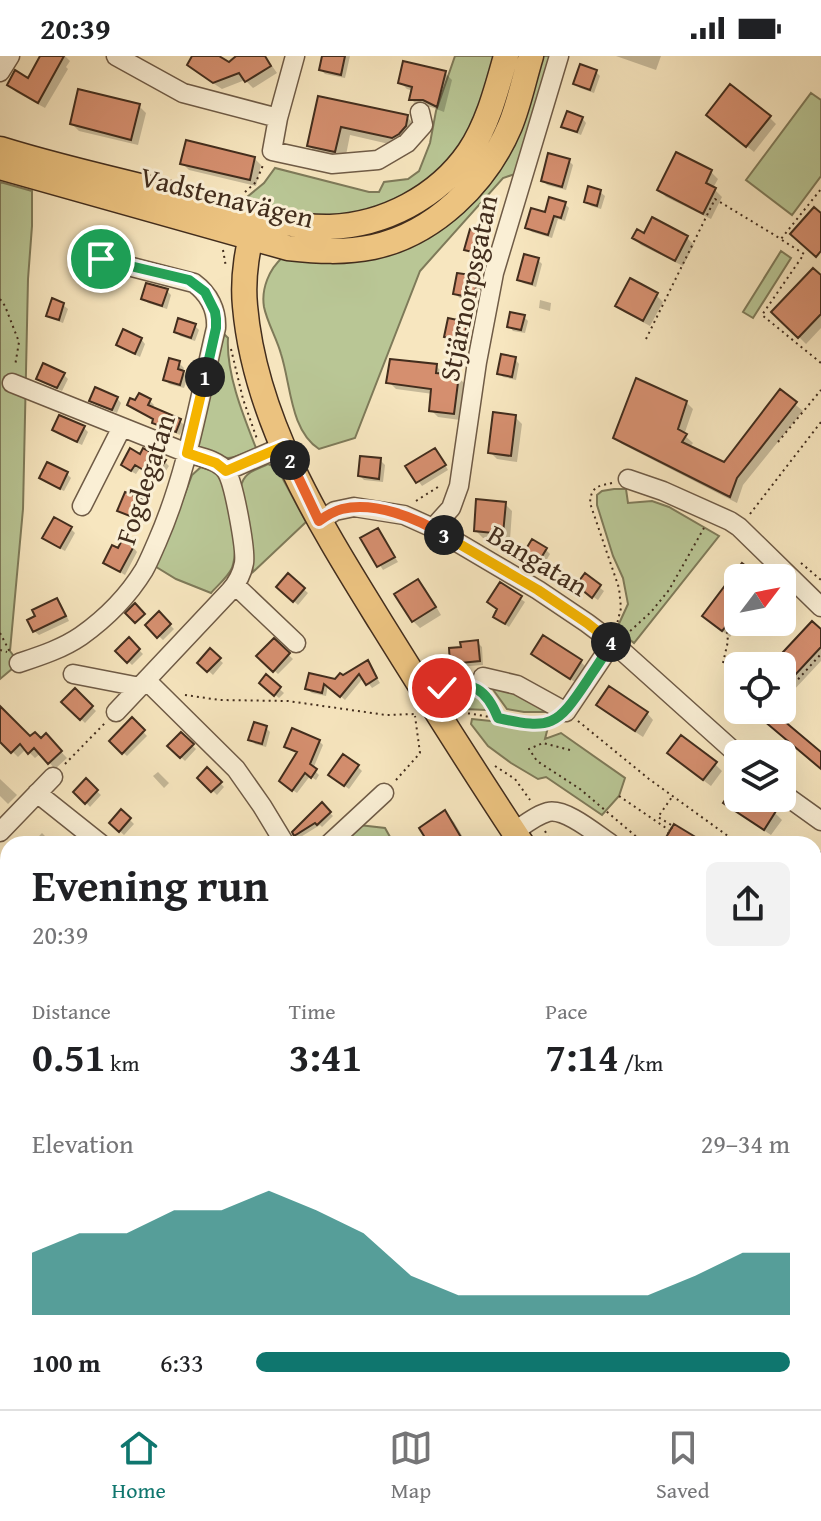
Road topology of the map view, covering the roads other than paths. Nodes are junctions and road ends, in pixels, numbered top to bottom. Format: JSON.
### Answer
{"nodes":[{"id":1,"x":10,"y":56,"type":"edge"},
{"id":2,"x":116,"y":56,"type":"edge"},
{"id":3,"x":295,"y":56,"type":"edge"},
{"id":4,"x":506,"y":56,"type":"edge"},
{"id":5,"x":531,"y":56,"type":"edge"},
{"id":6,"x":559,"y":56,"type":"edge"},
{"id":7,"x":0,"y":72,"type":"edge"},
{"id":8,"x":420,"y":112,"type":"dead end"},
{"id":9,"x":278,"y":118,"type":"junction"},
{"id":10,"x":0,"y":149,"type":"edge"},
{"id":11,"x":0,"y":167,"type":"edge"},
{"id":12,"x":253,"y":227,"type":"junction"},
{"id":13,"x":101,"y":259,"type":"dead end"},
{"id":14,"x":12,"y":383,"type":"road end"},
{"id":15,"x":122,"y":427,"type":"junction"},
{"id":16,"x":284,"y":446,"type":"junction"},
{"id":17,"x":187,"y":453,"type":"junction"},
{"id":18,"x":226,"y":471,"type":"junction"},
{"id":19,"x":628,"y":479,"type":"road end"},
{"id":20,"x":82,"y":506,"type":"dead end"},
{"id":21,"x":319,"y":521,"type":"junction"},
{"id":22,"x":433,"y":528,"type":"junction"},
{"id":23,"x":235,"y":585,"type":"junction"},
{"id":24,"x":821,"y":607,"type":"edge"},
{"id":25,"x":296,"y":643,"type":"dead end"},
{"id":26,"x":615,"y":645,"type":"junction"},
{"id":27,"x":15,"y":658,"type":"road end"},
{"id":28,"x":73,"y":674,"type":"dead end"},
{"id":29,"x":483,"y":677,"type":"road end"},
{"id":30,"x":147,"y":686,"type":"junction"},
{"id":31,"x":116,"y":712,"type":"road end"},
{"id":32,"x":724,"y":742,"type":"edge"},
{"id":33,"x":53,"y":777,"type":"road end"},
{"id":34,"x":37,"y":793,"type":"junction"},
{"id":35,"x":384,"y":793,"type":"road end"},
{"id":36,"x":796,"y":803,"type":"edge"},
{"id":37,"x":821,"y":821,"type":"edge"},
{"id":38,"x":0,"y":832,"type":"edge"},
{"id":39,"x":91,"y":836,"type":"edge"},
{"id":40,"x":280,"y":836,"type":"edge"},
{"id":41,"x":338,"y":836,"type":"edge"},
{"id":42,"x":517,"y":836,"type":"edge"},
{"id":43,"x":520,"y":836,"type":"edge"},
{"id":44,"x":599,"y":836,"type":"edge"}],
"edges":[{"from":1,"to":7,"type":"street"},
{"from":2,"to":9,"type":"street"},
{"from":3,"to":9,"type":"street"},
{"from":4,"to":12,"type":"main road","name":"Vadstenavägen"},
{"from":5,"to":12,"type":"main road","name":"Vadstenavägen"},
{"from":6,"to":22,"type":"street","name":"Stjärnorpsgatan"},
{"from":8,"to":9,"type":"street"},
{"from":10,"to":12,"type":"main road","name":"Vadstenavägen"},
{"from":11,"to":12,"type":"main road","name":"Vadstenavägen"},
{"from":12,"to":16,"type":"main road"},
{"from":13,"to":17,"type":"street","name":"Fogdegatan"},
{"from":14,"to":15,"type":"street"},
{"from":15,"to":17,"type":"street"},
{"from":15,"to":20,"type":"street"},
{"from":16,"to":18,"type":"street"},
{"from":16,"to":21,"type":"main road"},
{"from":17,"to":18,"type":"street"},
{"from":17,"to":27,"type":"street","name":"Fogdegatan"},
{"from":18,"to":23,"type":"street"},
{"from":19,"to":24,"type":"street"},
{"from":21,"to":22,"type":"street","name":"Bangatan"},
{"from":21,"to":42,"type":"main road"},
{"from":22,"to":26,"type":"street","name":"Bangatan"},
{"from":23,"to":25,"type":"street"},
{"from":23,"to":30,"type":"street"},
{"from":26,"to":29,"type":"street"},
{"from":26,"to":32,"type":"street","name":"Bangatan"},
{"from":28,"to":30,"type":"street"},
{"from":30,"to":31,"type":"street"},
{"from":30,"to":40,"type":"street"},
{"from":33,"to":34,"type":"street"},
{"from":34,"to":38,"type":"street"},
{"from":34,"to":39,"type":"street"},
{"from":35,"to":41,"type":"street"},
{"from":36,"to":37,"type":"street"},
{"from":43,"to":44,"type":"street"}]}
